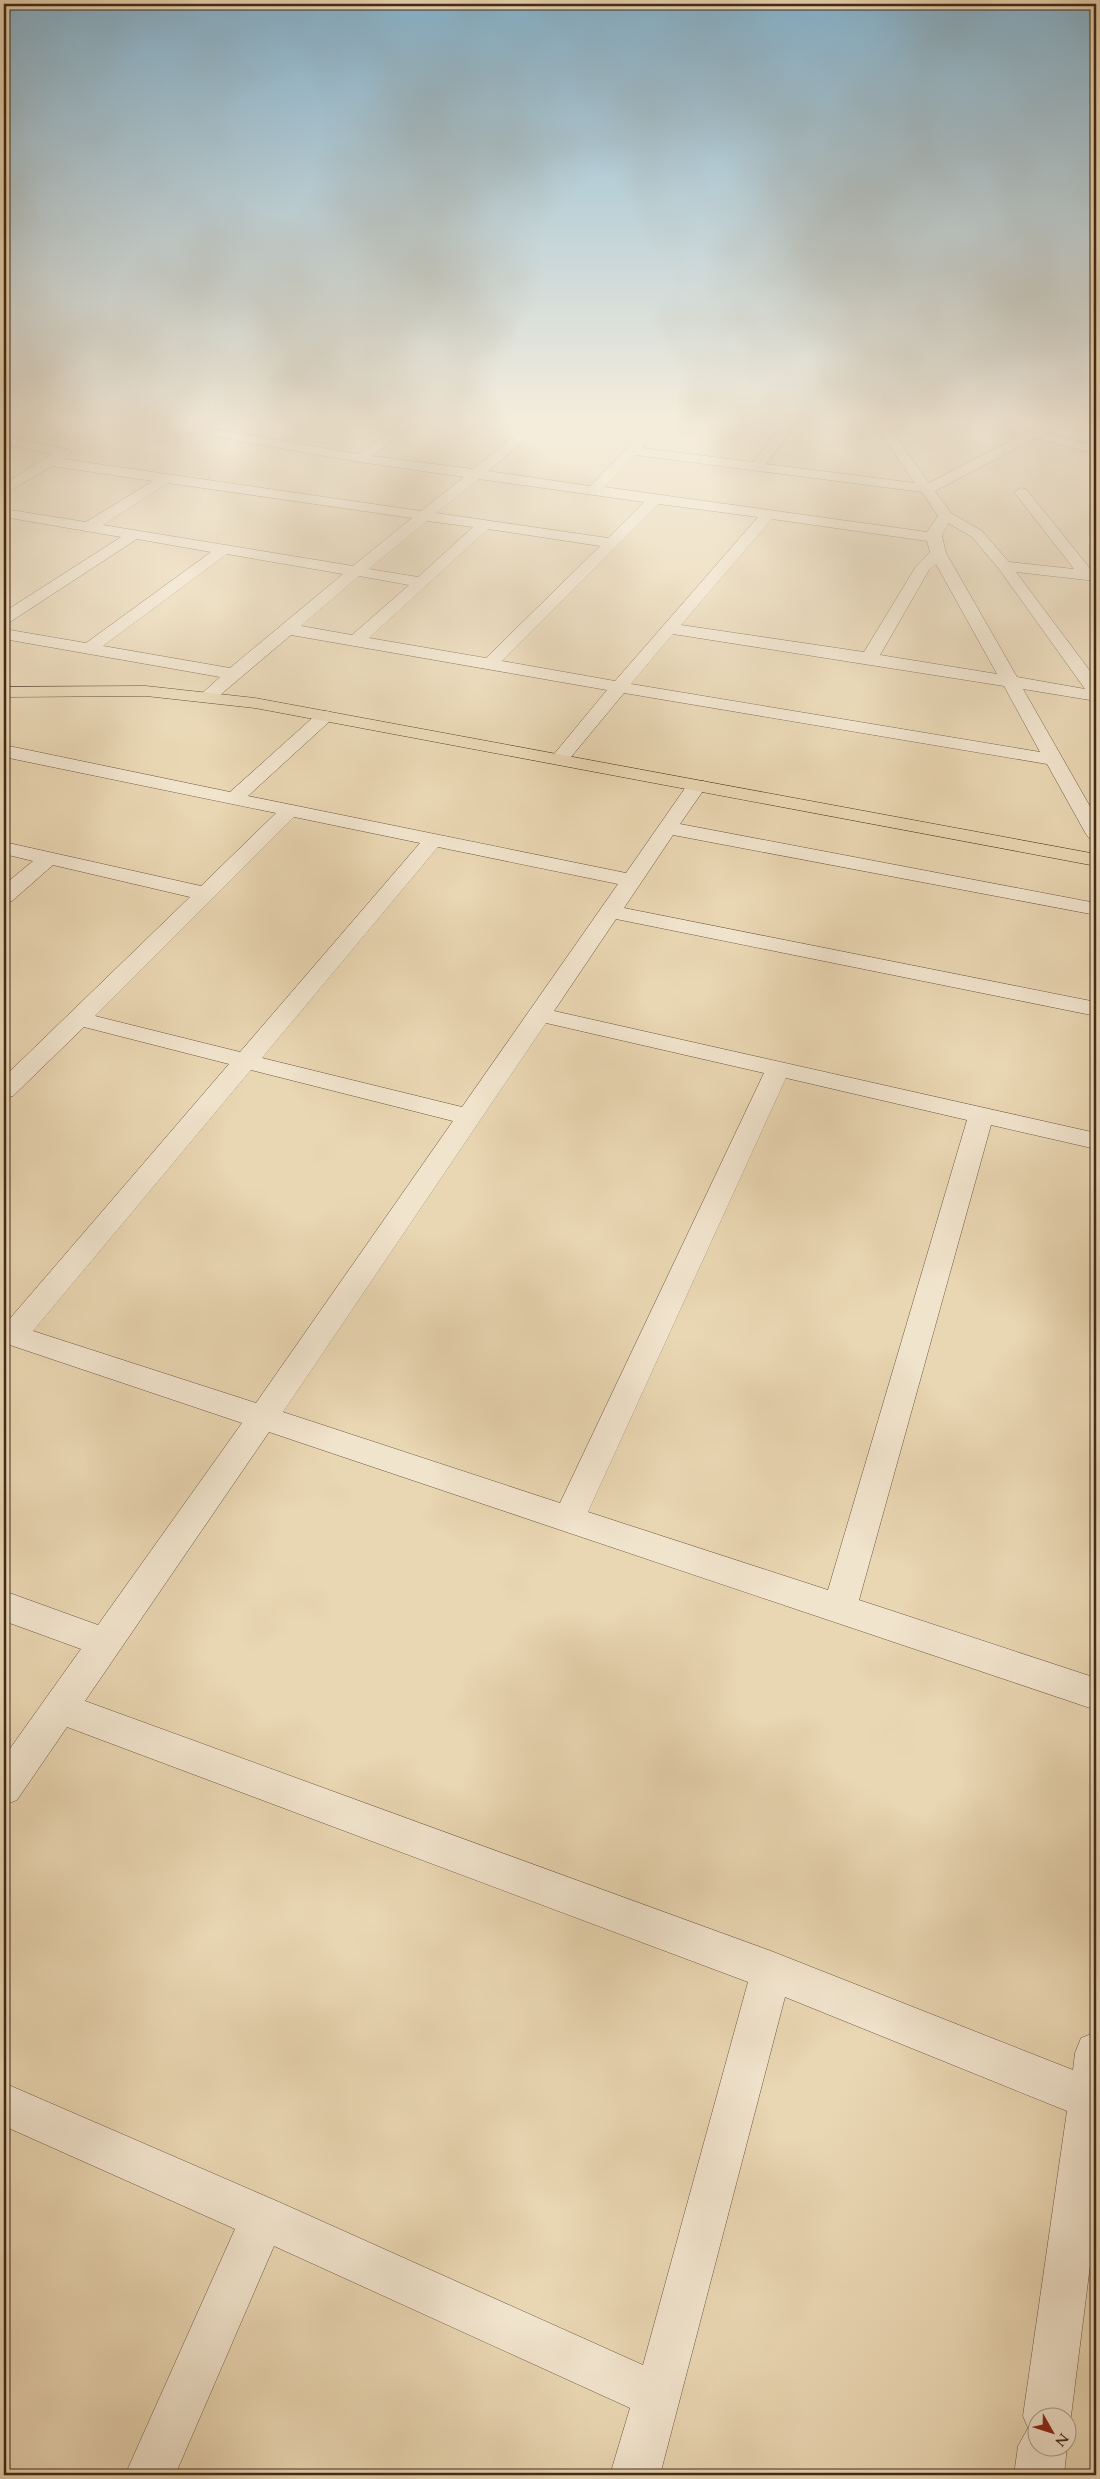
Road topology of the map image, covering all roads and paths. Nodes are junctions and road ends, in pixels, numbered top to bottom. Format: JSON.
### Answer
{"nodes":[{"id":1,"x":134,"y":535,"type":"edge"},
{"id":2,"x":139,"y":535,"type":"edge"},
{"id":3,"x":401,"y":535,"type":"edge"},
{"id":4,"x":473,"y":535,"type":"edge"},
{"id":5,"x":553,"y":535,"type":"edge"},
{"id":6,"x":620,"y":535,"type":"edge"},
{"id":7,"x":751,"y":535,"type":"edge"},
{"id":8,"x":878,"y":535,"type":"edge"},
{"id":9,"x":937,"y":535,"type":"edge"},
{"id":10,"x":975,"y":535,"type":"edge"},
{"id":11,"x":1057,"y":535,"type":"edge"},
{"id":12,"x":612,"y":543,"type":"junction"},
{"id":13,"x":935,"y":545,"type":"junction"},
{"id":14,"x":224,"y":549,"type":"junction"},
{"id":15,"x":1004,"y":566,"type":"junction"},
{"id":16,"x":356,"y":571,"type":"junction"},
{"id":17,"x":1092,"y":576,"type":"edge"},
{"id":18,"x":422,"y":582,"type":"junction"},
{"id":19,"x":4,"y":619,"type":"edge"},
{"id":20,"x":669,"y":628,"type":"junction"},
{"id":21,"x":288,"y":629,"type":"junction"},
{"id":22,"x":4,"y":634,"type":"edge"},
{"id":23,"x":356,"y":641,"type":"junction"},
{"id":24,"x":89,"y":649,"type":"junction"},
{"id":25,"x":869,"y":658,"type":"junction"},
{"id":26,"x":488,"y":665,"type":"junction"},
{"id":27,"x":233,"y":674,"type":"junction"},
{"id":28,"x":1010,"y":681,"type":"junction"},
{"id":29,"x":619,"y":688,"type":"junction"},
{"id":30,"x":1096,"y":691,"type":"edge"},
{"id":31,"x":4,"y":692,"type":"edge"},
{"id":32,"x":1096,"y":696,"type":"edge"},
{"id":33,"x":206,"y":697,"type":"junction"},
{"id":34,"x":325,"y":716,"type":"junction"},
{"id":35,"x":4,"y":751,"type":"edge"},
{"id":36,"x":560,"y":759,"type":"junction"},
{"id":37,"x":1056,"y":760,"type":"junction"},
{"id":38,"x":697,"y":785,"type":"junction"},
{"id":39,"x":233,"y":799,"type":"junction"},
{"id":40,"x":290,"y":810,"type":"junction"},
{"id":41,"x":668,"y":828,"type":"junction"},
{"id":42,"x":1096,"y":834,"type":"edge"},
{"id":43,"x":433,"y":840,"type":"junction"},
{"id":44,"x":4,"y":848,"type":"edge"},
{"id":45,"x":49,"y":858,"type":"junction"},
{"id":46,"x":1096,"y":860,"type":"edge"},
{"id":47,"x":633,"y":880,"type":"junction"},
{"id":48,"x":206,"y":894,"type":"junction"},
{"id":49,"x":4,"y":896,"type":"edge"},
{"id":50,"x":1096,"y":909,"type":"edge"},
{"id":51,"x":611,"y":912,"type":"junction"},
{"id":52,"x":1096,"y":1010,"type":"edge"},
{"id":53,"x":538,"y":1014,"type":"junction"},
{"id":54,"x":79,"y":1020,"type":"junction"},
{"id":55,"x":246,"y":1061,"type":"junction"},
{"id":56,"x":779,"y":1067,"type":"junction"},
{"id":57,"x":4,"y":1090,"type":"edge"},
{"id":58,"x":981,"y":1114,"type":"junction"},
{"id":59,"x":468,"y":1117,"type":"junction"},
{"id":60,"x":1096,"y":1141,"type":"edge"},
{"id":61,"x":8,"y":1333,"type":"edge"},
{"id":62,"x":263,"y":1417,"type":"junction"},
{"id":63,"x":568,"y":1520,"type":"junction"},
{"id":64,"x":4,"y":1606,"type":"edge"},
{"id":65,"x":839,"y":1610,"type":"junction"},
{"id":66,"x":105,"y":1643,"type":"junction"},
{"id":67,"x":1096,"y":1694,"type":"edge"},
{"id":68,"x":60,"y":1708,"type":"junction"},
{"id":69,"x":4,"y":1788,"type":"edge"},
{"id":70,"x":771,"y":1971,"type":"junction"},
{"id":71,"x":1096,"y":2053,"type":"edge"},
{"id":72,"x":1093,"y":2100,"type":"edge"},
{"id":73,"x":4,"y":2104,"type":"edge"},
{"id":74,"x":263,"y":2218,"type":"junction"},
{"id":75,"x":658,"y":2396,"type":"junction"},
{"id":76,"x":1048,"y":2406,"type":"edge"},
{"id":77,"x":1042,"y":2456,"type":"edge"},
{"id":78,"x":150,"y":2475,"type":"edge"},
{"id":79,"x":634,"y":2475,"type":"edge"},
{"id":80,"x":1039,"y":2475,"type":"edge"}],
"edges":[{"from":1,"to":19,"type":"street"},
{"from":2,"to":14,"type":"street"},
{"from":3,"to":16,"type":"street"},
{"from":4,"to":18,"type":"street"},
{"from":5,"to":12,"type":"street"},
{"from":6,"to":12,"type":"street"},
{"from":7,"to":20,"type":"street"},
{"from":8,"to":13,"type":"street"},
{"from":9,"to":13,"type":"street"},
{"from":10,"to":15,"type":"street"},
{"from":11,"to":17,"type":"street"},
{"from":12,"to":26,"type":"street"},
{"from":13,"to":25,"type":"street"},
{"from":13,"to":28,"type":"street"},
{"from":14,"to":16,"type":"street"},
{"from":14,"to":24,"type":"street"},
{"from":15,"to":17,"type":"street"},
{"from":15,"to":30,"type":"street"},
{"from":16,"to":18,"type":"street"},
{"from":16,"to":21,"type":"street"},
{"from":18,"to":23,"type":"street"},
{"from":20,"to":25,"type":"street"},
{"from":20,"to":29,"type":"street"},
{"from":21,"to":23,"type":"street"},
{"from":21,"to":27,"type":"street"},
{"from":22,"to":24,"type":"street"},
{"from":23,"to":26,"type":"street"},
{"from":24,"to":27,"type":"street"},
{"from":25,"to":28,"type":"street"},
{"from":26,"to":29,"type":"street"},
{"from":27,"to":33,"type":"street"},
{"from":28,"to":32,"type":"street"},
{"from":28,"to":37,"type":"street"},
{"from":29,"to":36,"type":"street"},
{"from":29,"to":37,"type":"street"},
{"from":31,"to":33,"type":"main road"},
{"from":33,"to":34,"type":"main road"},
{"from":34,"to":36,"type":"main road"},
{"from":34,"to":39,"type":"street"},
{"from":35,"to":39,"type":"street"},
{"from":36,"to":38,"type":"main road"},
{"from":37,"to":42,"type":"street"},
{"from":38,"to":41,"type":"street"},
{"from":38,"to":46,"type":"main road"},
{"from":39,"to":40,"type":"street"},
{"from":40,"to":43,"type":"street"},
{"from":40,"to":48,"type":"street"},
{"from":41,"to":47,"type":"street"},
{"from":41,"to":50,"type":"street"},
{"from":43,"to":47,"type":"street"},
{"from":43,"to":55,"type":"street"},
{"from":44,"to":45,"type":"street"},
{"from":45,"to":48,"type":"street"},
{"from":45,"to":49,"type":"street"},
{"from":47,"to":51,"type":"street"},
{"from":48,"to":54,"type":"street"},
{"from":51,"to":52,"type":"street"},
{"from":51,"to":53,"type":"street"},
{"from":53,"to":56,"type":"street"},
{"from":53,"to":59,"type":"street"},
{"from":54,"to":55,"type":"street"},
{"from":54,"to":57,"type":"street"},
{"from":55,"to":59,"type":"street"},
{"from":55,"to":61,"type":"street"},
{"from":56,"to":58,"type":"street"},
{"from":56,"to":63,"type":"street"},
{"from":58,"to":60,"type":"street"},
{"from":58,"to":65,"type":"street"},
{"from":59,"to":62,"type":"street"},
{"from":61,"to":62,"type":"street"},
{"from":62,"to":63,"type":"street"},
{"from":62,"to":66,"type":"street"},
{"from":63,"to":65,"type":"street"},
{"from":64,"to":66,"type":"street"},
{"from":65,"to":67,"type":"street"},
{"from":66,"to":68,"type":"street"},
{"from":68,"to":69,"type":"street"},
{"from":68,"to":70,"type":"street"},
{"from":70,"to":72,"type":"street"},
{"from":70,"to":75,"type":"street"},
{"from":71,"to":72,"type":"street"},
{"from":72,"to":76,"type":"street"},
{"from":73,"to":74,"type":"street"},
{"from":74,"to":75,"type":"street"},
{"from":74,"to":78,"type":"street"},
{"from":75,"to":79,"type":"street"},
{"from":77,"to":80,"type":"street"}]}
